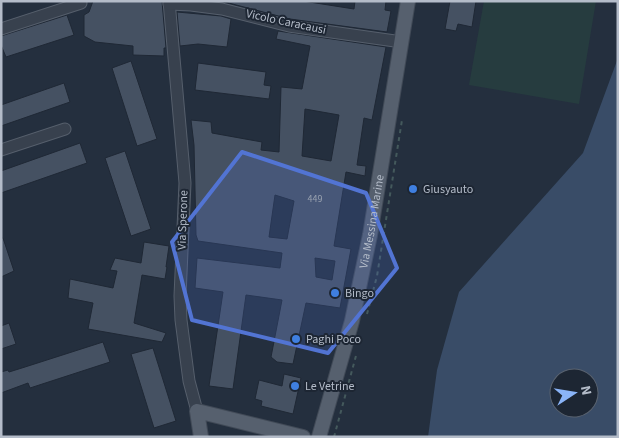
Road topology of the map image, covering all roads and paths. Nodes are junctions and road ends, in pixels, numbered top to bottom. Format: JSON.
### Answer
{"nodes":[{"id":1,"x":408,"y":1,"type":"edge"},
{"id":2,"x":81,"y":3,"type":"dead end"},
{"id":3,"x":169,"y":3,"type":"edge"},
{"id":4,"x":197,"y":3,"type":"edge"},
{"id":5,"x":1,"y":29,"type":"edge"},
{"id":6,"x":402,"y":42,"type":"junction"},
{"id":7,"x":65,"y":129,"type":"dead end"},
{"id":8,"x":1,"y":150,"type":"edge"},
{"id":9,"x":197,"y":411,"type":"junction"},
{"id":10,"x":201,"y":437,"type":"edge"},
{"id":11,"x":303,"y":437,"type":"edge"},
{"id":12,"x":319,"y":437,"type":"edge"}],
"edges":[{"from":1,"to":6,"type":"main road","name":"Via Messina Marine"},
{"from":2,"to":5,"type":"street"},
{"from":3,"to":4,"type":"street","name":"Vicolo Caracausi"},
{"from":3,"to":9,"type":"street","name":"Via Sperone"},
{"from":4,"to":6,"type":"street","name":"Vicolo Caracausi"},
{"from":6,"to":12,"type":"main road","name":"Via Messina Marine"},
{"from":7,"to":8,"type":"street"},
{"from":9,"to":10,"type":"main road","name":"Via Sperone"},
{"from":9,"to":11,"type":"main road"}]}
